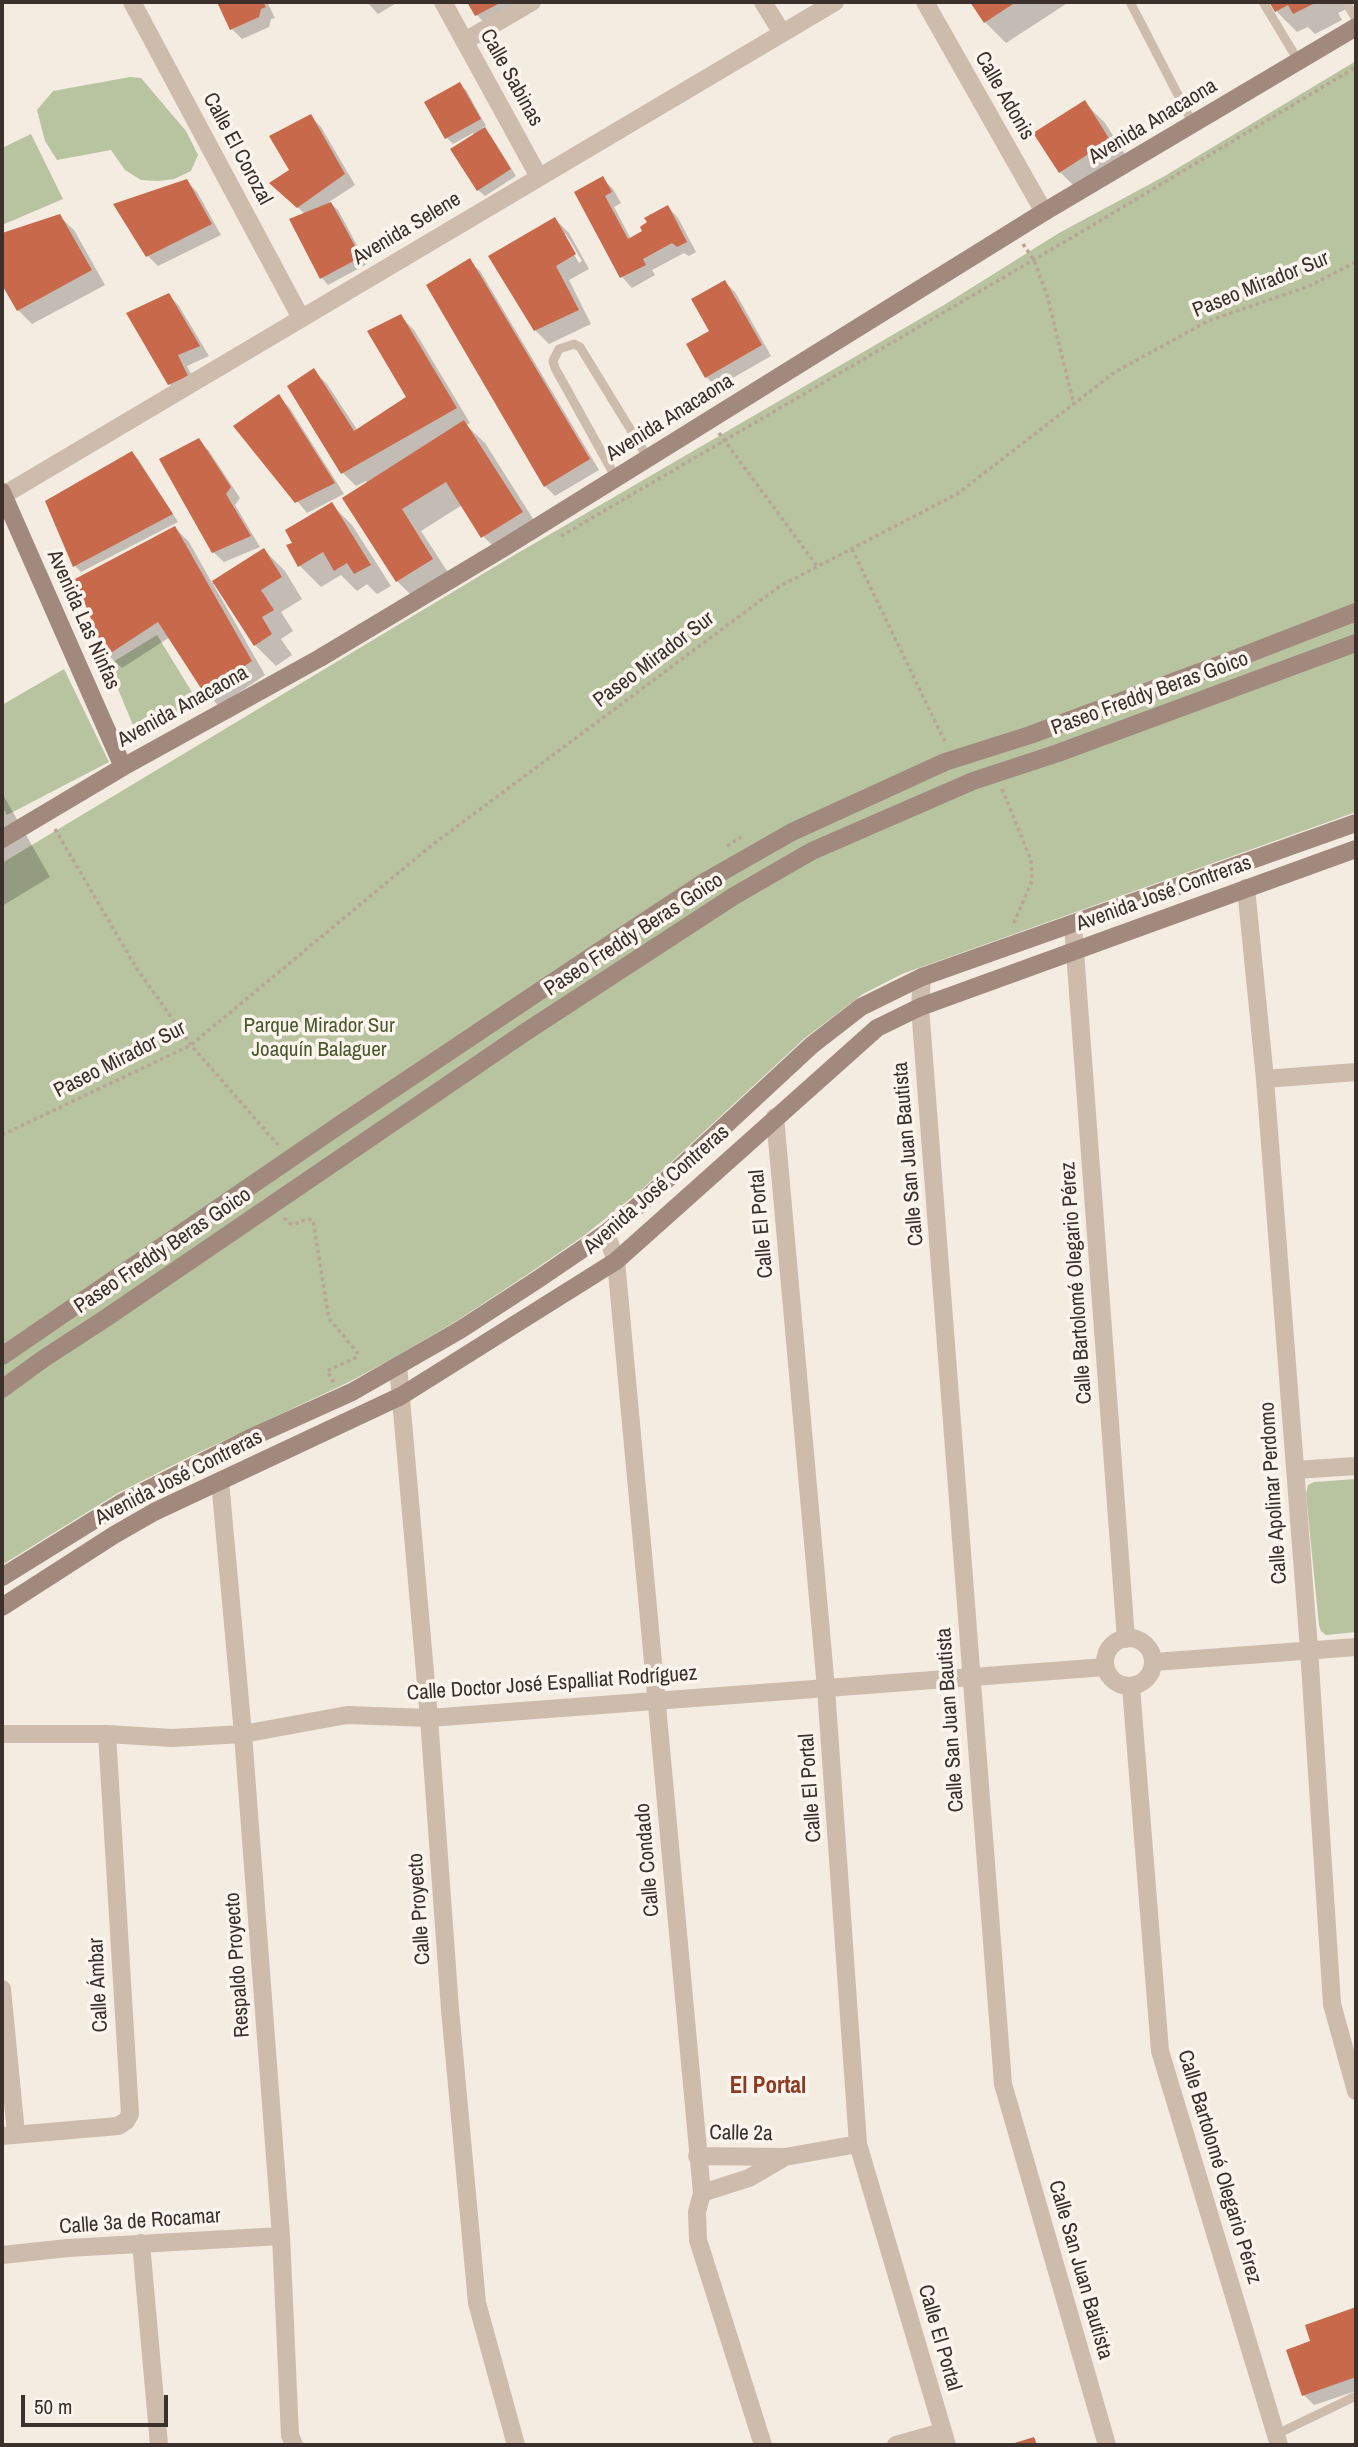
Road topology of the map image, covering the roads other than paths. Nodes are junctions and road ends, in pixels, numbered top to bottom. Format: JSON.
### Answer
{"nodes":[{"id":1,"x":443,"y":2,"type":"edge"},
{"id":2,"x":532,"y":2,"type":"edge"},
{"id":3,"x":764,"y":2,"type":"edge"},
{"id":4,"x":835,"y":2,"type":"edge"},
{"id":5,"x":925,"y":2,"type":"edge"},
{"id":6,"x":1130,"y":2,"type":"edge"},
{"id":7,"x":1264,"y":2,"type":"edge"},
{"id":8,"x":1346,"y":2,"type":"edge"},
{"id":9,"x":134,"y":3,"type":"edge"},
{"id":10,"x":1356,"y":19,"type":"edge"},
{"id":11,"x":1356,"y":27,"type":"edge"},
{"id":12,"x":782,"y":33,"type":"junction"},
{"id":13,"x":465,"y":41,"type":"junction"},
{"id":14,"x":1299,"y":62,"type":"junction"},
{"id":15,"x":1194,"y":124,"type":"junction"},
{"id":16,"x":539,"y":177,"type":"junction"},
{"id":17,"x":1044,"y":212,"type":"junction"},
{"id":18,"x":301,"y":318,"type":"junction"},
{"id":19,"x":648,"y":458,"type":"junction"},
{"id":20,"x":617,"y":478,"type":"junction"},
{"id":21,"x":2,"y":494,"type":"edge"},
{"id":22,"x":1356,"y":612,"type":"edge"},
{"id":23,"x":1356,"y":643,"type":"edge"},
{"id":24,"x":123,"y":767,"type":"junction"},
{"id":25,"x":1356,"y":823,"type":"edge"},
{"id":26,"x":2,"y":839,"type":"edge"},
{"id":27,"x":1356,"y":849,"type":"edge"},
{"id":28,"x":1246,"y":888,"type":"junction"},
{"id":29,"x":1073,"y":925,"type":"junction"},
{"id":30,"x":1075,"y":951,"type":"junction"},
{"id":31,"x":922,"y":976,"type":"junction"},
{"id":32,"x":920,"y":1007,"type":"junction"},
{"id":33,"x":1356,"y":1072,"type":"edge"},
{"id":34,"x":1265,"y":1079,"type":"junction"},
{"id":35,"x":775,"y":1117,"type":"junction"},
{"id":36,"x":286,"y":1156,"type":"junction"},
{"id":37,"x":304,"y":1183,"type":"junction"},
{"id":38,"x":606,"y":1233,"type":"junction"},
{"id":39,"x":617,"y":1261,"type":"junction"},
{"id":40,"x":2,"y":1356,"type":"edge"},
{"id":41,"x":398,"y":1365,"type":"junction"},
{"id":42,"x":2,"y":1389,"type":"edge"},
{"id":43,"x":401,"y":1396,"type":"junction"},
{"id":44,"x":1356,"y":1466,"type":"edge"},
{"id":45,"x":1295,"y":1470,"type":"junction"},
{"id":46,"x":220,"y":1481,"type":"junction"},
{"id":47,"x":2,"y":1577,"type":"edge"},
{"id":48,"x":2,"y":1607,"type":"edge"},
{"id":49,"x":1126,"y":1639,"type":"junction"},
{"id":50,"x":1356,"y":1647,"type":"edge"},
{"id":51,"x":1309,"y":1649,"type":"junction"},
{"id":52,"x":1154,"y":1662,"type":"junction"},
{"id":53,"x":1105,"y":1667,"type":"junction"},
{"id":54,"x":970,"y":1677,"type":"junction"},
{"id":55,"x":1131,"y":1687,"type":"junction"},
{"id":56,"x":827,"y":1688,"type":"junction"},
{"id":57,"x":656,"y":1700,"type":"junction"},
{"id":58,"x":429,"y":1718,"type":"junction"},
{"id":59,"x":2,"y":1734,"type":"edge"},
{"id":60,"x":107,"y":1734,"type":"junction"},
{"id":61,"x":243,"y":1734,"type":"junction"},
{"id":62,"x":2,"y":1989,"type":"edge"},
{"id":63,"x":3,"y":2017,"type":"edge"},
{"id":64,"x":1356,"y":2091,"type":"edge"},
{"id":65,"x":9,"y":2134,"type":"edge"},
{"id":66,"x":858,"y":2144,"type":"junction"},
{"id":67,"x":697,"y":2156,"type":"junction"},
{"id":68,"x":785,"y":2157,"type":"junction"},
{"id":69,"x":702,"y":2193,"type":"junction"},
{"id":70,"x":281,"y":2236,"type":"junction"},
{"id":71,"x":141,"y":2244,"type":"junction"},
{"id":72,"x":2,"y":2255,"type":"edge"},
{"id":73,"x":1356,"y":2396,"type":"edge"},
{"id":74,"x":944,"y":2438,"type":"edge"},
{"id":75,"x":1277,"y":2440,"type":"edge"},
{"id":76,"x":159,"y":2445,"type":"edge"},
{"id":77,"x":293,"y":2445,"type":"edge"},
{"id":78,"x":516,"y":2445,"type":"edge"},
{"id":79,"x":763,"y":2445,"type":"edge"},
{"id":80,"x":896,"y":2445,"type":"edge"},
{"id":81,"x":1107,"y":2445,"type":"edge"}],
"edges":[{"from":1,"to":13,"type":"street","name":"Calle Sabinas"},
{"from":2,"to":13,"type":"street"},
{"from":3,"to":12,"type":"street"},
{"from":4,"to":12,"type":"street","name":"Avenida Selene"},
{"from":5,"to":17,"type":"street","name":"Calle Adonis"},
{"from":6,"to":15,"type":"lane"},
{"from":7,"to":14,"type":"lane"},
{"from":8,"to":10,"type":"lane"},
{"from":9,"to":18,"type":"street","name":"Calle El Corozal"},
{"from":11,"to":14,"type":"main road","name":"Avenida Anacaona"},
{"from":12,"to":16,"type":"street","name":"Avenida Selene"},
{"from":13,"to":16,"type":"street","name":"Calle Sabinas"},
{"from":14,"to":15,"type":"main road","name":"Avenida Anacaona"},
{"from":15,"to":17,"type":"main road","name":"Avenida Anacaona"},
{"from":16,"to":18,"type":"street","name":"Avenida Selene"},
{"from":17,"to":19,"type":"main road","name":"Avenida Anacaona"},
{"from":18,"to":21,"type":"street","name":"Avenida Selene"},
{"from":19,"to":20,"type":"main road","name":"Avenida Anacaona"},
{"from":19,"to":20,"type":"lane"},
{"from":20,"to":24,"type":"main road","name":"Avenida Anacaona"},
{"from":21,"to":24,"type":"main road","name":"Avenida Las Ninfas"},
{"from":22,"to":36,"type":"main road","name":"Paseo Freddy Beras Goico"},
{"from":23,"to":37,"type":"main road","name":"Paseo Freddy Beras Goico"},
{"from":24,"to":26,"type":"main road","name":"Avenida Anacaona"},
{"from":25,"to":29,"type":"main road","name":"Avenida José Contreras"},
{"from":27,"to":28,"type":"main road","name":"Avenida José Contreras"},
{"from":28,"to":30,"type":"main road","name":"Avenida José Contreras"},
{"from":28,"to":34,"type":"street","name":"Calle Apolinar Perdomo"},
{"from":29,"to":30,"type":"street","name":"Calle Bartolomé Olegario Pérez"},
{"from":29,"to":31,"type":"main road","name":"Avenida José Contreras"},
{"from":30,"to":32,"type":"main road","name":"Avenida José Contreras"},
{"from":30,"to":49,"type":"street","name":"Calle Bartolomé Olegario Pérez"},
{"from":31,"to":32,"type":"street","name":"Calle San Juan Bautista"},
{"from":31,"to":38,"type":"main road","name":"Avenida José Contreras"},
{"from":32,"to":35,"type":"main road","name":"Avenida José Contreras"},
{"from":32,"to":54,"type":"street","name":"Calle San Juan Bautista"},
{"from":33,"to":34,"type":"street"},
{"from":34,"to":45,"type":"street","name":"Calle Apolinar Perdomo"},
{"from":35,"to":39,"type":"main road","name":"Avenida José Contreras"},
{"from":35,"to":56,"type":"street","name":"Calle El Portal"},
{"from":36,"to":37,"type":"main road"},
{"from":36,"to":40,"type":"main road","name":"Paseo Freddy Beras Goico"},
{"from":37,"to":42,"type":"main road","name":"Paseo Freddy Beras Goico"},
{"from":38,"to":39,"type":"street","name":"Calle Condado"},
{"from":38,"to":41,"type":"main road","name":"Avenida José Contreras"},
{"from":39,"to":43,"type":"main road","name":"Avenida José Contreras"},
{"from":39,"to":57,"type":"street","name":"Calle Condado"},
{"from":41,"to":43,"type":"street","name":"Calle Proyecto"},
{"from":41,"to":47,"type":"main road","name":"Avenida José Contreras"},
{"from":43,"to":46,"type":"main road","name":"Avenida José Contreras"},
{"from":43,"to":58,"type":"street","name":"Calle Proyecto"},
{"from":44,"to":45,"type":"street"},
{"from":45,"to":51,"type":"street","name":"Calle Apolinar Perdomo"},
{"from":46,"to":48,"type":"main road","name":"Avenida José Contreras"},
{"from":46,"to":61,"type":"street","name":"Respaldo Proyecto"},
{"from":49,"to":52,"type":"street"},
{"from":49,"to":53,"type":"street"},
{"from":50,"to":51,"type":"street"},
{"from":51,"to":52,"type":"street"},
{"from":51,"to":64,"type":"street","name":"Calle Apolinar Perdomo"},
{"from":52,"to":55,"type":"street"},
{"from":53,"to":54,"type":"street","name":"Calle Doctor José Espalliat Rodríguez"},
{"from":53,"to":55,"type":"street"},
{"from":54,"to":56,"type":"street","name":"Calle Doctor José Espalliat Rodríguez"},
{"from":54,"to":81,"type":"street","name":"Calle San Juan Bautista"},
{"from":55,"to":75,"type":"street","name":"Calle Bartolomé Olegario Pérez"},
{"from":56,"to":57,"type":"street","name":"Calle Doctor José Espalliat Rodríguez"},
{"from":56,"to":66,"type":"street","name":"Calle El Portal"},
{"from":57,"to":58,"type":"street","name":"Calle Doctor José Espalliat Rodríguez"},
{"from":57,"to":67,"type":"street","name":"Calle Condado"},
{"from":58,"to":61,"type":"street","name":"Calle Doctor José Espalliat Rodríguez"},
{"from":58,"to":78,"type":"street","name":"Calle Proyecto"},
{"from":59,"to":60,"type":"street","name":"Calle Doctor José Espalliat Rodríguez"},
{"from":60,"to":61,"type":"street","name":"Calle Doctor José Espalliat Rodríguez"},
{"from":60,"to":65,"type":"street","name":"Calle Ámbar"},
{"from":61,"to":70,"type":"street","name":"Respaldo Proyecto"},
{"from":62,"to":63,"type":"street"},
{"from":63,"to":65,"type":"street"},
{"from":66,"to":68,"type":"street","name":"Calle 2a"},
{"from":66,"to":74,"type":"street","name":"Calle El Portal"},
{"from":67,"to":68,"type":"street","name":"Calle 2a"},
{"from":67,"to":69,"type":"street","name":"Calle Condado"},
{"from":68,"to":69,"type":"street","name":"Calle 2a"},
{"from":69,"to":79,"type":"street","name":"Calle Condado"},
{"from":70,"to":71,"type":"street","name":"Calle 3a de Rocamar"},
{"from":70,"to":77,"type":"street","name":"Respaldo Proyecto"},
{"from":71,"to":72,"type":"street","name":"Calle 3a de Rocamar"},
{"from":71,"to":76,"type":"street"},
{"from":73,"to":75,"type":"lane"},
{"from":74,"to":80,"type":"street"}]}
